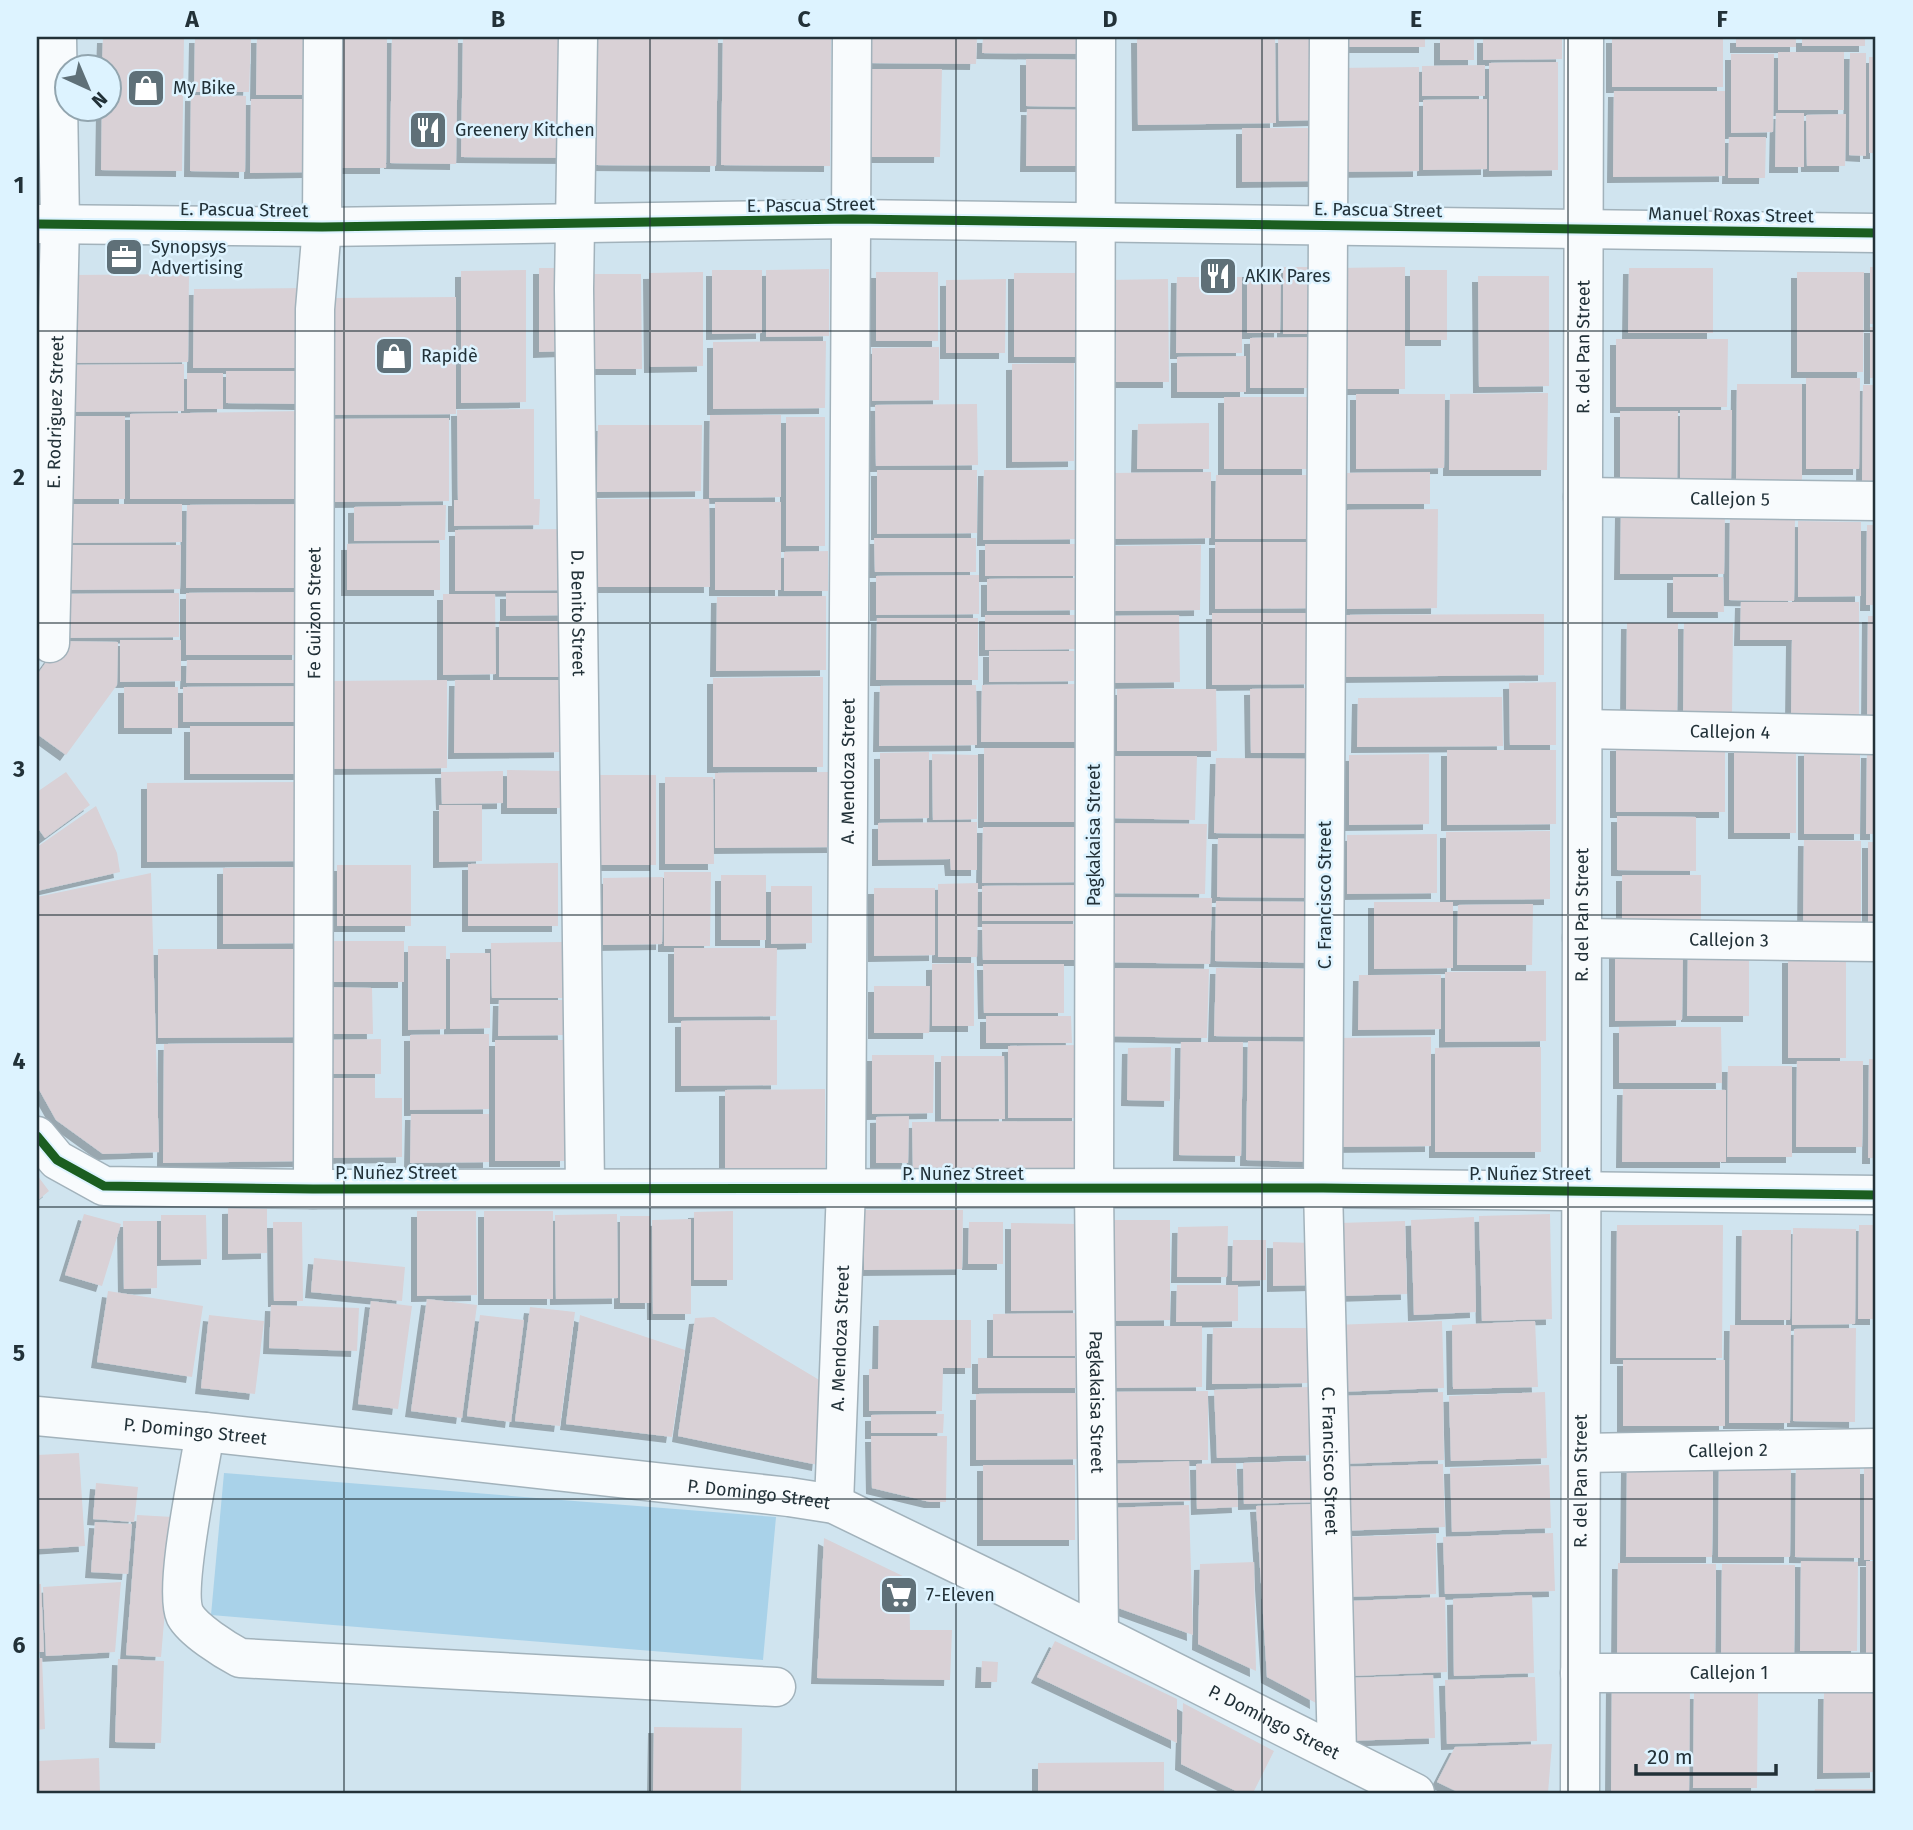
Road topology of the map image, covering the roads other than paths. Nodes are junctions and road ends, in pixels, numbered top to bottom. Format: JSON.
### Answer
{"nodes":[{"id":1,"x":57,"y":37,"type":"edge"},
{"id":2,"x":323,"y":37,"type":"edge"},
{"id":3,"x":578,"y":37,"type":"edge"},
{"id":4,"x":852,"y":37,"type":"edge"},
{"id":5,"x":1097,"y":37,"type":"edge"},
{"id":6,"x":1329,"y":37,"type":"edge"},
{"id":7,"x":1584,"y":37,"type":"edge"},
{"id":8,"x":852,"y":219,"type":"junction"},
{"id":9,"x":1095,"y":222,"type":"junction"},
{"id":10,"x":48,"y":224,"type":"edge"},
{"id":11,"x":576,"y":224,"type":"junction"},
{"id":12,"x":1328,"y":225,"type":"junction"},
{"id":13,"x":322,"y":227,"type":"junction"},
{"id":14,"x":1585,"y":229,"type":"junction"},
{"id":15,"x":1876,"y":233,"type":"edge"},
{"id":16,"x":1583,"y":498,"type":"junction"},
{"id":17,"x":1876,"y":501,"type":"edge"},
{"id":18,"x":50,"y":643,"type":"dead end"},
{"id":19,"x":1583,"y":729,"type":"junction"},
{"id":20,"x":1876,"y":735,"type":"edge"},
{"id":21,"x":1582,"y":938,"type":"junction"},
{"id":22,"x":1876,"y":942,"type":"edge"},
{"id":23,"x":47,"y":1148,"type":"edge"},
{"id":24,"x":585,"y":1187,"type":"junction"},
{"id":25,"x":1323,"y":1188,"type":"junction"},
{"id":26,"x":313,"y":1189,"type":"junction"},
{"id":27,"x":846,"y":1189,"type":"junction"},
{"id":28,"x":1094,"y":1189,"type":"junction"},
{"id":29,"x":1582,"y":1190,"type":"junction"},
{"id":30,"x":1876,"y":1195,"type":"edge"},
{"id":31,"x":37,"y":1416,"type":"edge"},
{"id":32,"x":205,"y":1432,"type":"junction"},
{"id":33,"x":1876,"y":1448,"type":"edge"},
{"id":34,"x":1581,"y":1453,"type":"junction"},
{"id":35,"x":834,"y":1504,"type":"junction"},
{"id":36,"x":1099,"y":1634,"type":"junction"},
{"id":37,"x":1580,"y":1673,"type":"junction"},
{"id":38,"x":1876,"y":1673,"type":"edge"},
{"id":39,"x":776,"y":1686,"type":"dead end"},
{"id":40,"x":1337,"y":1753,"type":"junction"},
{"id":41,"x":1415,"y":1793,"type":"edge"},
{"id":42,"x":1580,"y":1793,"type":"edge"}],
"edges":[{"from":1,"to":10,"type":"street","name":"E. Rodriguez Street"},
{"from":2,"to":13,"type":"street","name":"Fe Guizon Street"},
{"from":3,"to":11,"type":"street","name":"D. Benito Street"},
{"from":4,"to":8,"type":"street","name":"A. Mendoza Street"},
{"from":5,"to":9,"type":"street","name":"Pagkakaisa Street"},
{"from":6,"to":12,"type":"street","name":"C. Francisco Street"},
{"from":7,"to":14,"type":"street","name":"R. del Pan Street"},
{"from":8,"to":9,"type":"street","name":"E. Pascua Street"},
{"from":8,"to":11,"type":"street","name":"E. Pascua Street"},
{"from":8,"to":27,"type":"street","name":"A. Mendoza Street"},
{"from":9,"to":12,"type":"street","name":"E. Pascua Street"},
{"from":9,"to":28,"type":"street","name":"Pagkakaisa Street"},
{"from":10,"to":13,"type":"street","name":"E. Pascua Street"},
{"from":10,"to":18,"type":"street","name":"E. Rodriguez Street"},
{"from":11,"to":13,"type":"street","name":"E. Pascua Street"},
{"from":11,"to":24,"type":"street","name":"D. Benito Street"},
{"from":12,"to":14,"type":"street","name":"E. Pascua Street"},
{"from":12,"to":25,"type":"street","name":"C. Francisco Street"},
{"from":13,"to":26,"type":"street","name":"Fe Guizon Street"},
{"from":14,"to":15,"type":"street","name":"Manuel Roxas Street"},
{"from":14,"to":16,"type":"street","name":"R. del Pan Street"},
{"from":16,"to":17,"type":"street","name":"Callejon 5"},
{"from":16,"to":19,"type":"street","name":"R. del Pan Street"},
{"from":19,"to":20,"type":"street","name":"Callejon 4"},
{"from":19,"to":21,"type":"street","name":"R. del Pan Street"},
{"from":21,"to":22,"type":"street","name":"Callejon 3"},
{"from":21,"to":29,"type":"street","name":"R. del Pan Street"},
{"from":23,"to":26,"type":"street","name":"P. Nuñez Street"},
{"from":24,"to":26,"type":"street","name":"P. Nuñez Street"},
{"from":24,"to":27,"type":"street","name":"P. Nuñez Street"},
{"from":25,"to":28,"type":"street","name":"P. Nuñez Street"},
{"from":25,"to":29,"type":"street","name":"P. Nuñez Street"},
{"from":25,"to":40,"type":"street","name":"C. Francisco Street"},
{"from":27,"to":28,"type":"street","name":"P. Nuñez Street"},
{"from":27,"to":35,"type":"street","name":"A. Mendoza Street"},
{"from":28,"to":36,"type":"street","name":"Pagkakaisa Street"},
{"from":29,"to":30,"type":"street","name":"P. Nuñez Street"},
{"from":29,"to":34,"type":"street","name":"R. del Pan Street"},
{"from":31,"to":32,"type":"street","name":"P. Domingo Street"},
{"from":32,"to":35,"type":"street","name":"P. Domingo Street"},
{"from":32,"to":39,"type":"street"},
{"from":33,"to":34,"type":"street","name":"Callejon 2"},
{"from":34,"to":37,"type":"street","name":"R. del Pan Street"},
{"from":35,"to":36,"type":"street","name":"P. Domingo Street"},
{"from":36,"to":40,"type":"street","name":"P. Domingo Street"},
{"from":37,"to":38,"type":"street","name":"Callejon 1"},
{"from":37,"to":42,"type":"street","name":"R. del Pan Street"},
{"from":40,"to":41,"type":"street","name":"P. Domingo Street"}]}
